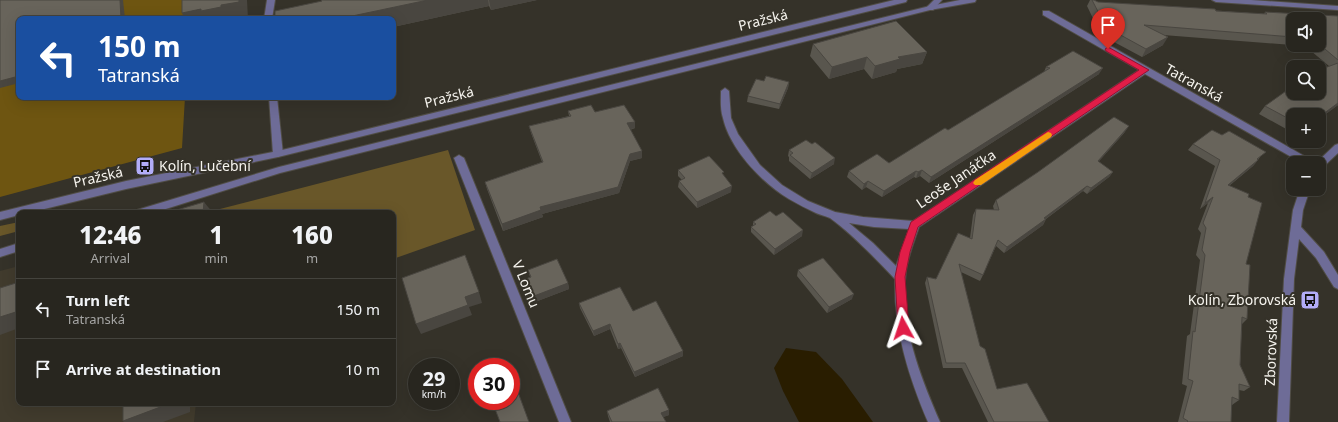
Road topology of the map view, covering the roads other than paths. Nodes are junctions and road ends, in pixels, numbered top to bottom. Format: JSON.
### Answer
{"nodes":[{"id":1,"x":271,"y":0,"type":"edge"},
{"id":2,"x":899,"y":0,"type":"edge"},
{"id":3,"x":938,"y":0,"type":"edge"},
{"id":4,"x":972,"y":0,"type":"edge"},
{"id":5,"x":1216,"y":0,"type":"edge"},
{"id":6,"x":930,"y":8,"type":"junction"},
{"id":7,"x":1338,"y":8,"type":"edge"},
{"id":8,"x":1046,"y":12,"type":"dead end"},
{"id":9,"x":268,"y":16,"type":"edge"},
{"id":10,"x":1145,"y":70,"type":"junction"},
{"id":11,"x":725,"y":91,"type":"dead end"},
{"id":12,"x":273,"y":100,"type":"edge"},
{"id":13,"x":1338,"y":147,"type":"edge"},
{"id":14,"x":278,"y":154,"type":"junction"},
{"id":15,"x":1298,"y":156,"type":"edge"},
{"id":16,"x":459,"y":158,"type":"dead end"},
{"id":17,"x":1326,"y":159,"type":"edge"},
{"id":18,"x":1303,"y":196,"type":"edge"},
{"id":19,"x":24,"y":210,"type":"edge"},
{"id":20,"x":151,"y":210,"type":"edge"},
{"id":21,"x":16,"y":212,"type":"edge"},
{"id":22,"x":833,"y":214,"type":"junction"},
{"id":23,"x":0,"y":216,"type":"edge"},
{"id":24,"x":915,"y":225,"type":"junction"},
{"id":25,"x":1296,"y":229,"type":"junction"},
{"id":26,"x":16,"y":248,"type":"edge"},
{"id":27,"x":0,"y":253,"type":"edge"},
{"id":28,"x":900,"y":277,"type":"junction"},
{"id":29,"x":1338,"y":284,"type":"edge"},
{"id":30,"x":565,"y":422,"type":"edge"},
{"id":31,"x":934,"y":422,"type":"edge"},
{"id":32,"x":1283,"y":422,"type":"edge"}],
"edges":[{"from":1,"to":9,"type":"street"},
{"from":2,"to":14,"type":"street","name":"Pražská"},
{"from":3,"to":6,"type":"street"},
{"from":4,"to":6,"type":"street","name":"Pražská"},
{"from":5,"to":7,"type":"street"},
{"from":6,"to":20,"type":"street","name":"Pražská"},
{"from":8,"to":10,"type":"street","name":"Tatranská"},
{"from":10,"to":15,"type":"street","name":"Tatranská"},
{"from":10,"to":24,"type":"street","name":"Leoše Janáčka"},
{"from":11,"to":22,"type":"street"},
{"from":12,"to":14,"type":"street"},
{"from":13,"to":17,"type":"street"},
{"from":14,"to":19,"type":"street","name":"Pražská"},
{"from":16,"to":30,"type":"street","name":"V Lomu"},
{"from":18,"to":25,"type":"street","name":"Zborovská"},
{"from":21,"to":23,"type":"street","name":"Pražská"},
{"from":22,"to":24,"type":"street"},
{"from":22,"to":28,"type":"street"},
{"from":24,"to":28,"type":"street","name":"Leoše Janáčka"},
{"from":25,"to":29,"type":"street"},
{"from":25,"to":32,"type":"street","name":"Zborovská"},
{"from":26,"to":27,"type":"street"},
{"from":28,"to":31,"type":"street","name":"Leoše Janáčka"}]}
